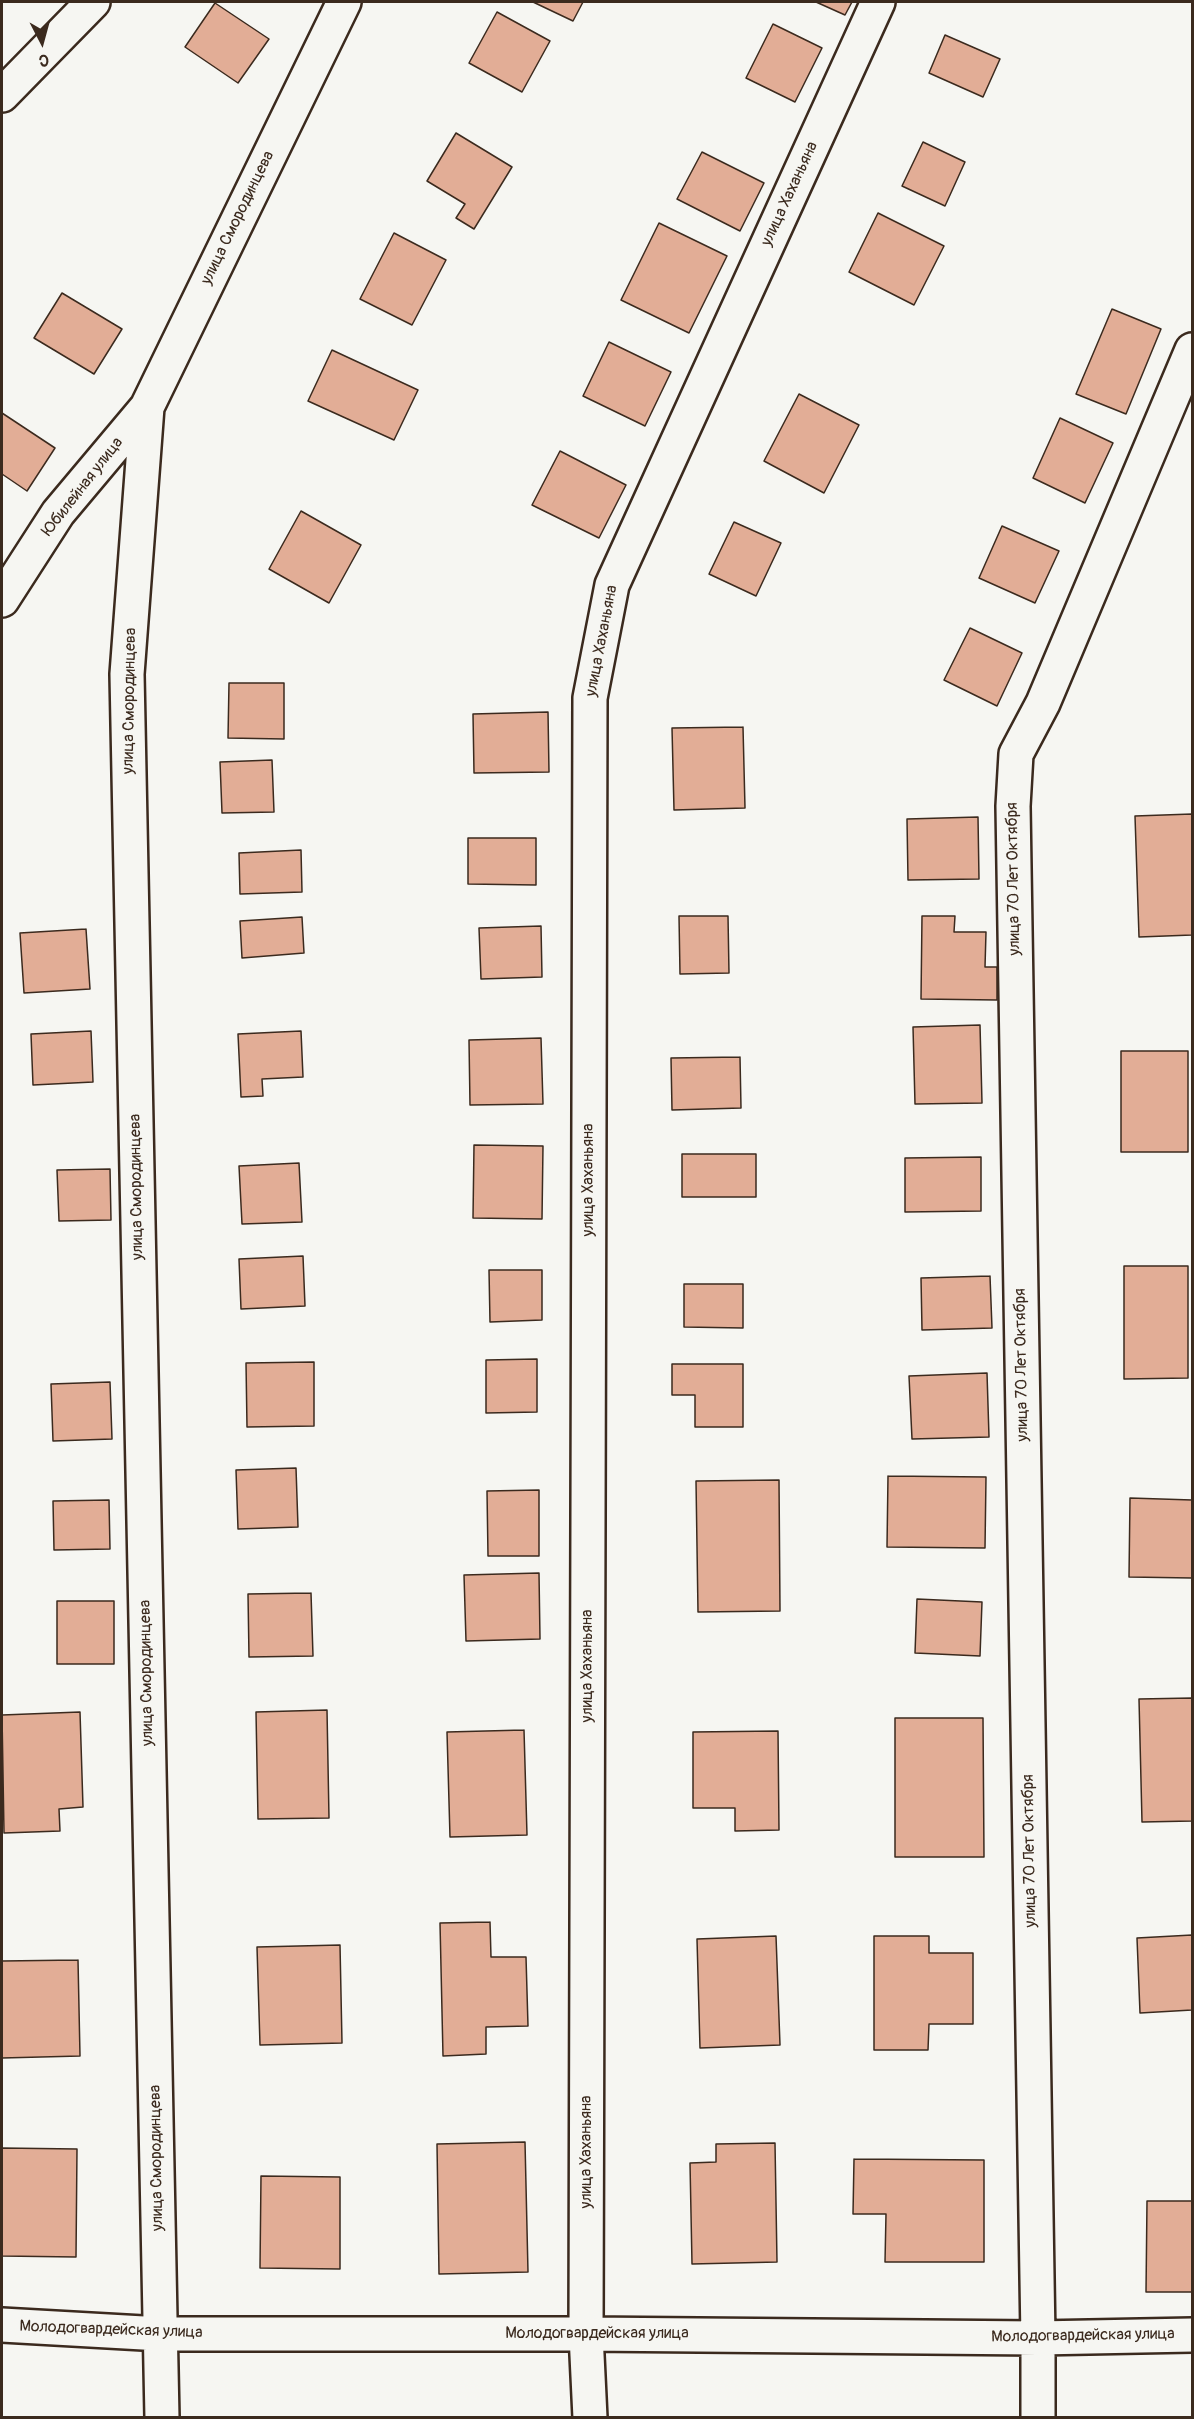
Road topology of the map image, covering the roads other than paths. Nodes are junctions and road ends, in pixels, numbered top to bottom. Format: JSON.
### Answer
{"nodes":[{"id":1,"x":93,"y":2,"type":"edge"},
{"id":2,"x":344,"y":2,"type":"edge"},
{"id":3,"x":878,"y":2,"type":"edge"},
{"id":4,"x":2,"y":95,"type":"edge"},
{"id":5,"x":1192,"y":350,"type":"edge"},
{"id":6,"x":147,"y":407,"type":"junction"},
{"id":7,"x":2,"y":600,"type":"edge"},
{"id":8,"x":2,"y":2325,"type":"edge"},
{"id":9,"x":161,"y":2334,"type":"junction"},
{"id":10,"x":586,"y":2334,"type":"junction"},
{"id":11,"x":1192,"y":2335,"type":"edge"},
{"id":12,"x":1038,"y":2338,"type":"junction"},
{"id":13,"x":162,"y":2418,"type":"edge"},
{"id":14,"x":590,"y":2418,"type":"edge"},
{"id":15,"x":1038,"y":2418,"type":"edge"}],
"edges":[{"from":1,"to":4,"type":"street"},
{"from":2,"to":6,"type":"street","name":"улица Смородинцева"},
{"from":3,"to":10,"type":"street","name":"улица Хаханьяна"},
{"from":5,"to":12,"type":"street","name":"улица 70 Лет Октября"},
{"from":6,"to":7,"type":"street","name":"Юбилейная улица"},
{"from":6,"to":9,"type":"street","name":"улица Смородинцева"},
{"from":8,"to":9,"type":"street","name":"Молодогвардейская улица"},
{"from":9,"to":10,"type":"street","name":"Молодогвардейская улица"},
{"from":9,"to":13,"type":"street","name":"улица Смородинцева"},
{"from":10,"to":12,"type":"street","name":"Молодогвардейская улица"},
{"from":10,"to":14,"type":"street","name":"улица Хаханьяна"},
{"from":11,"to":12,"type":"street","name":"Молодогвардейская улица"},
{"from":12,"to":15,"type":"street","name":"улица 70 Лет Октября"}]}
